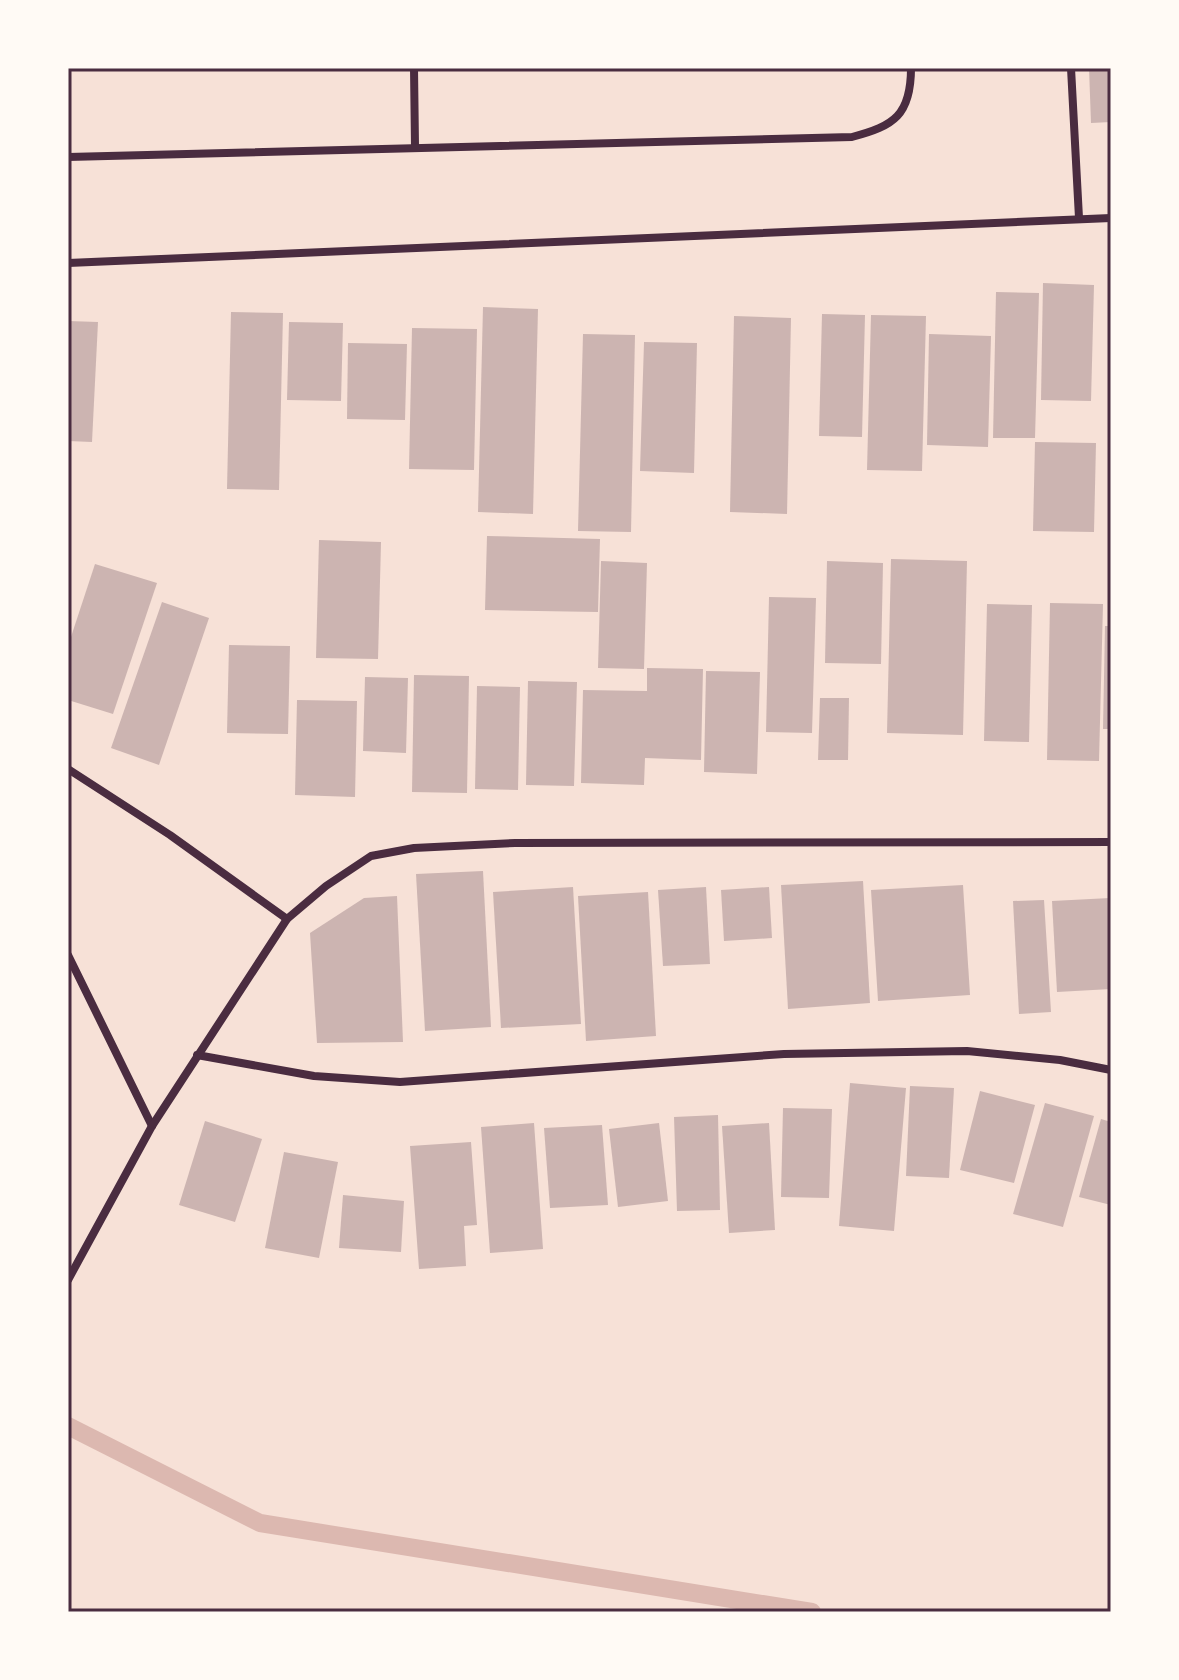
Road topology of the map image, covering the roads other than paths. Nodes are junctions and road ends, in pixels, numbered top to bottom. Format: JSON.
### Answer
{"nodes":[{"id":1,"x":414,"y":68,"type":"edge"},
{"id":2,"x":911,"y":68,"type":"edge"},
{"id":3,"x":1071,"y":68,"type":"edge"},
{"id":4,"x":415,"y":146,"type":"junction"},
{"id":5,"x":68,"y":157,"type":"edge"},
{"id":6,"x":1079,"y":218,"type":"junction"},
{"id":7,"x":1111,"y":218,"type":"edge"},
{"id":8,"x":68,"y":263,"type":"edge"},
{"id":9,"x":68,"y":769,"type":"edge"},
{"id":10,"x":1111,"y":842,"type":"edge"},
{"id":11,"x":287,"y":919,"type":"junction"},
{"id":12,"x":68,"y":955,"type":"edge"},
{"id":13,"x":197,"y":1055,"type":"junction"},
{"id":14,"x":1111,"y":1070,"type":"edge"},
{"id":15,"x":152,"y":1126,"type":"junction"},
{"id":16,"x":68,"y":1280,"type":"edge"}],
"edges":[{"from":1,"to":4,"type":"street"},
{"from":2,"to":4,"type":"street"},
{"from":3,"to":6,"type":"street"},
{"from":4,"to":5,"type":"street"},
{"from":6,"to":7,"type":"street"},
{"from":6,"to":8,"type":"street"},
{"from":9,"to":11,"type":"street"},
{"from":10,"to":11,"type":"street"},
{"from":11,"to":13,"type":"street"},
{"from":12,"to":15,"type":"street"},
{"from":13,"to":14,"type":"street"},
{"from":13,"to":15,"type":"street"},
{"from":15,"to":16,"type":"street"}]}
